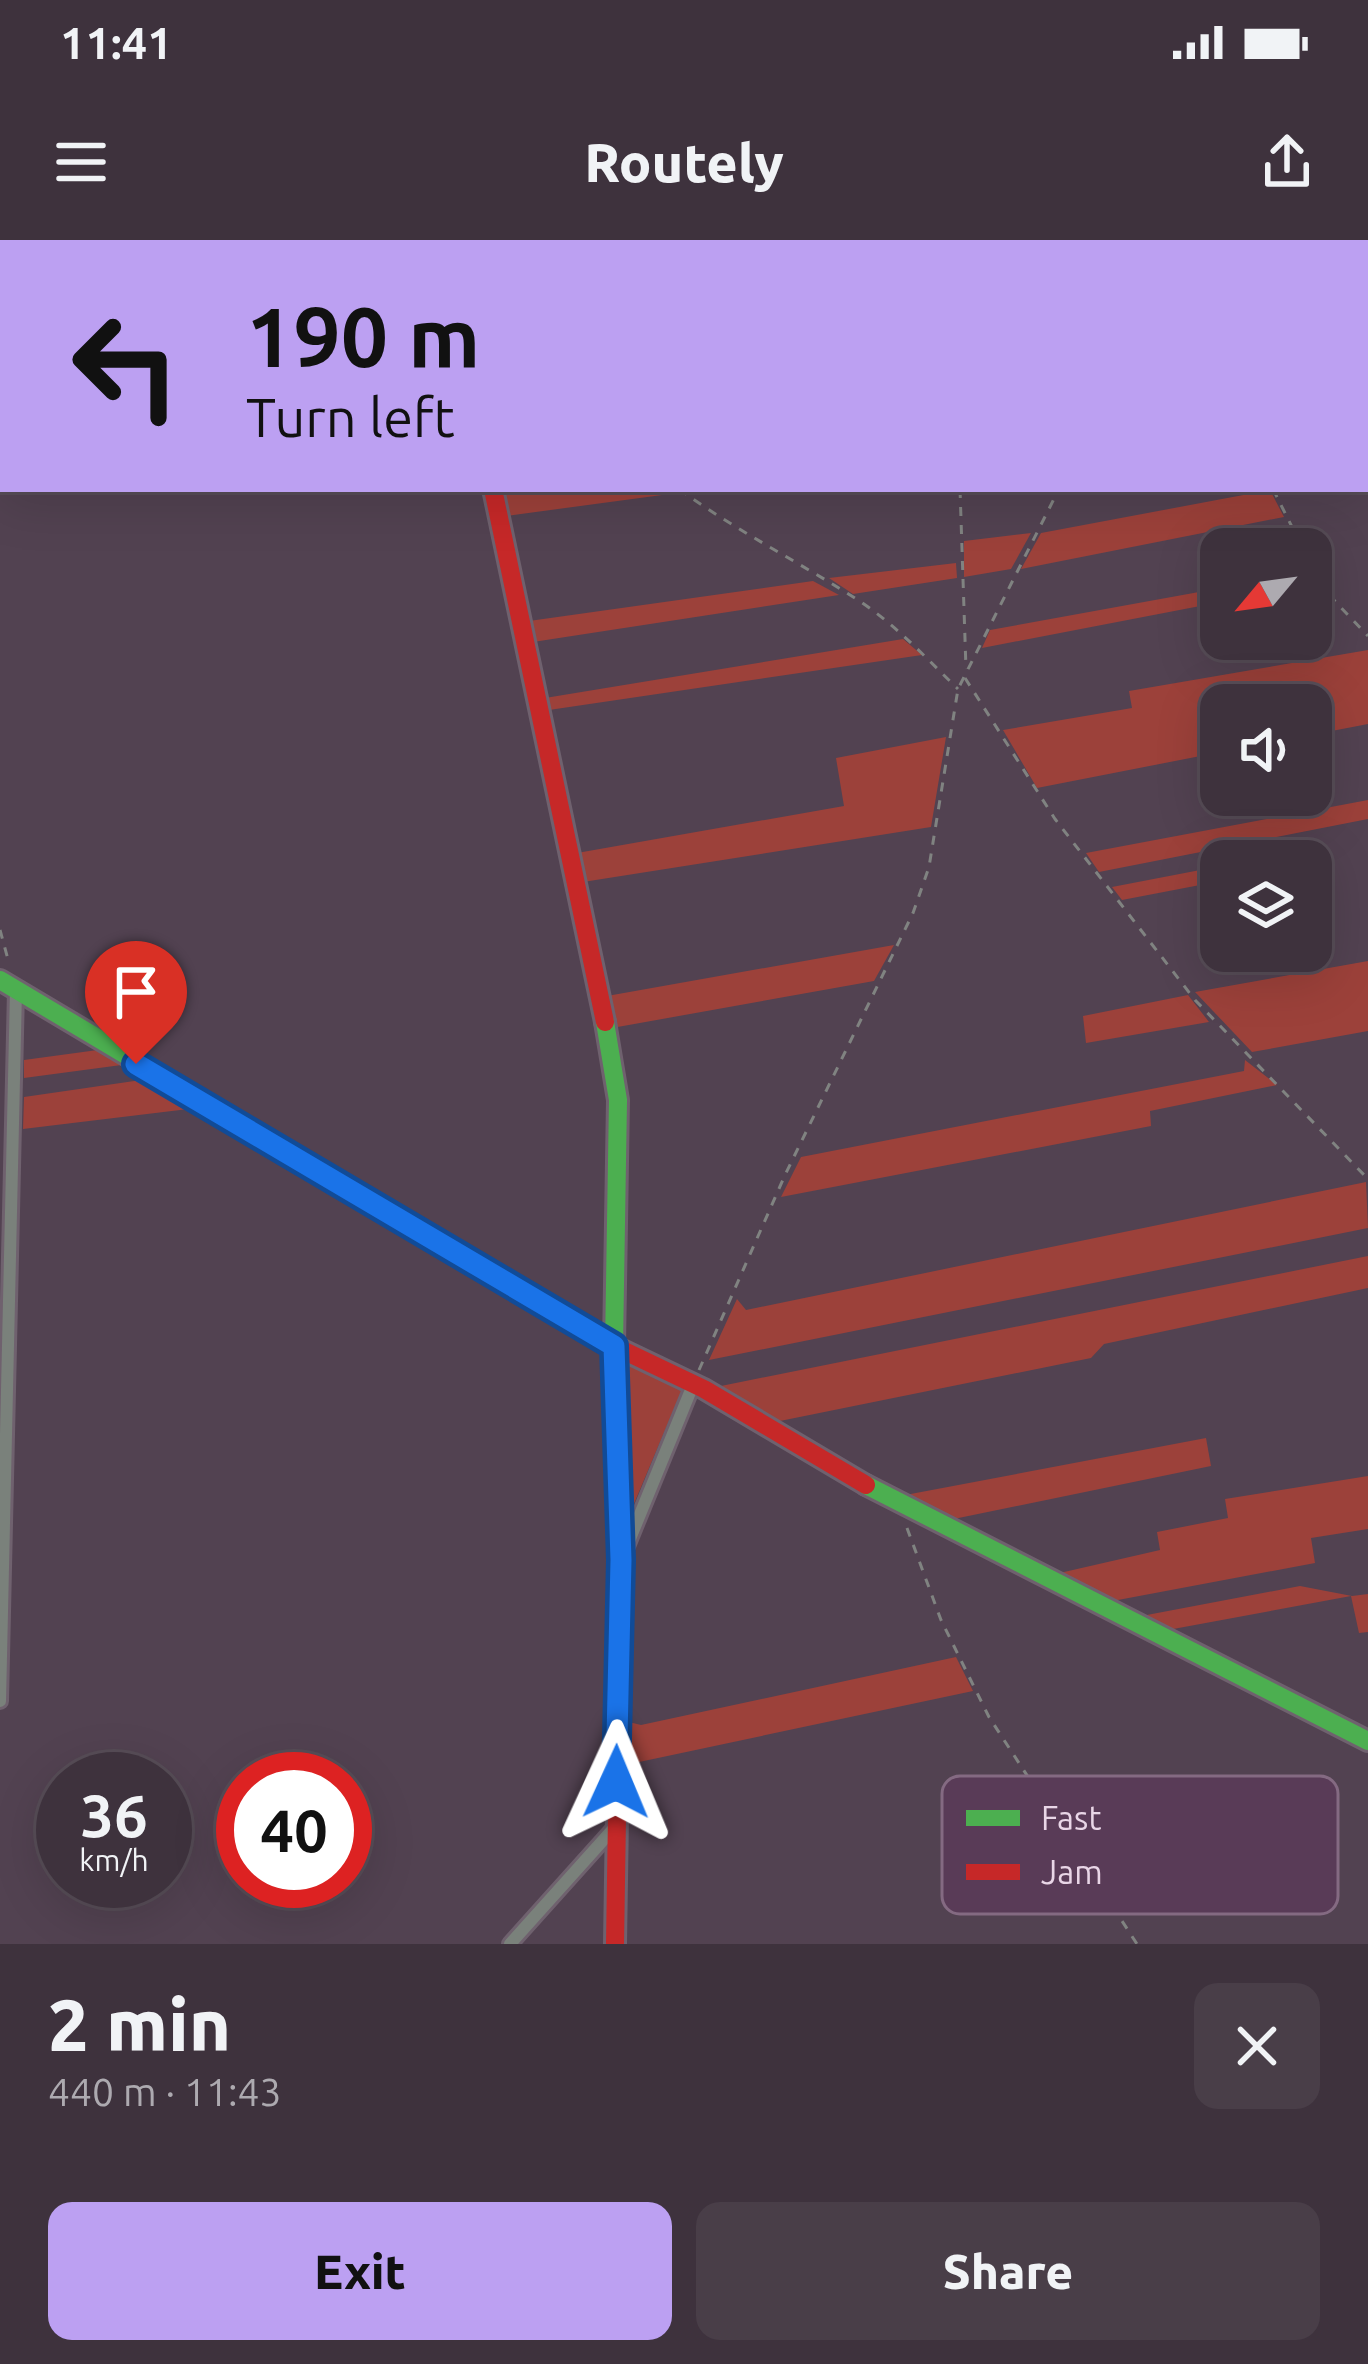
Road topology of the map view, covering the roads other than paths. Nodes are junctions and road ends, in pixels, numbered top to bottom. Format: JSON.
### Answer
{"nodes":[{"id":1,"x":494,"y":492,"type":"edge"},
{"id":2,"x":8,"y":985,"type":"edge"},
{"id":3,"x":614,"y":1346,"type":"junction"},
{"id":4,"x":692,"y":1385,"type":"junction"},
{"id":5,"x":621,"y":1560,"type":"junction"},
{"id":6,"x":0,"y":1701,"type":"edge"},
{"id":7,"x":1368,"y":1741,"type":"edge"},
{"id":8,"x":615,"y":1827,"type":"junction"},
{"id":9,"x":510,"y":1944,"type":"edge"},
{"id":10,"x":615,"y":1944,"type":"edge"}],
"edges":[{"from":1,"to":3,"type":"street"},
{"from":2,"to":3,"type":"street"},
{"from":2,"to":6,"type":"street"},
{"from":3,"to":4,"type":"street"},
{"from":3,"to":5,"type":"street"},
{"from":4,"to":5,"type":"street"},
{"from":4,"to":7,"type":"street"},
{"from":5,"to":8,"type":"street"},
{"from":8,"to":9,"type":"street"},
{"from":8,"to":10,"type":"street"}]}
